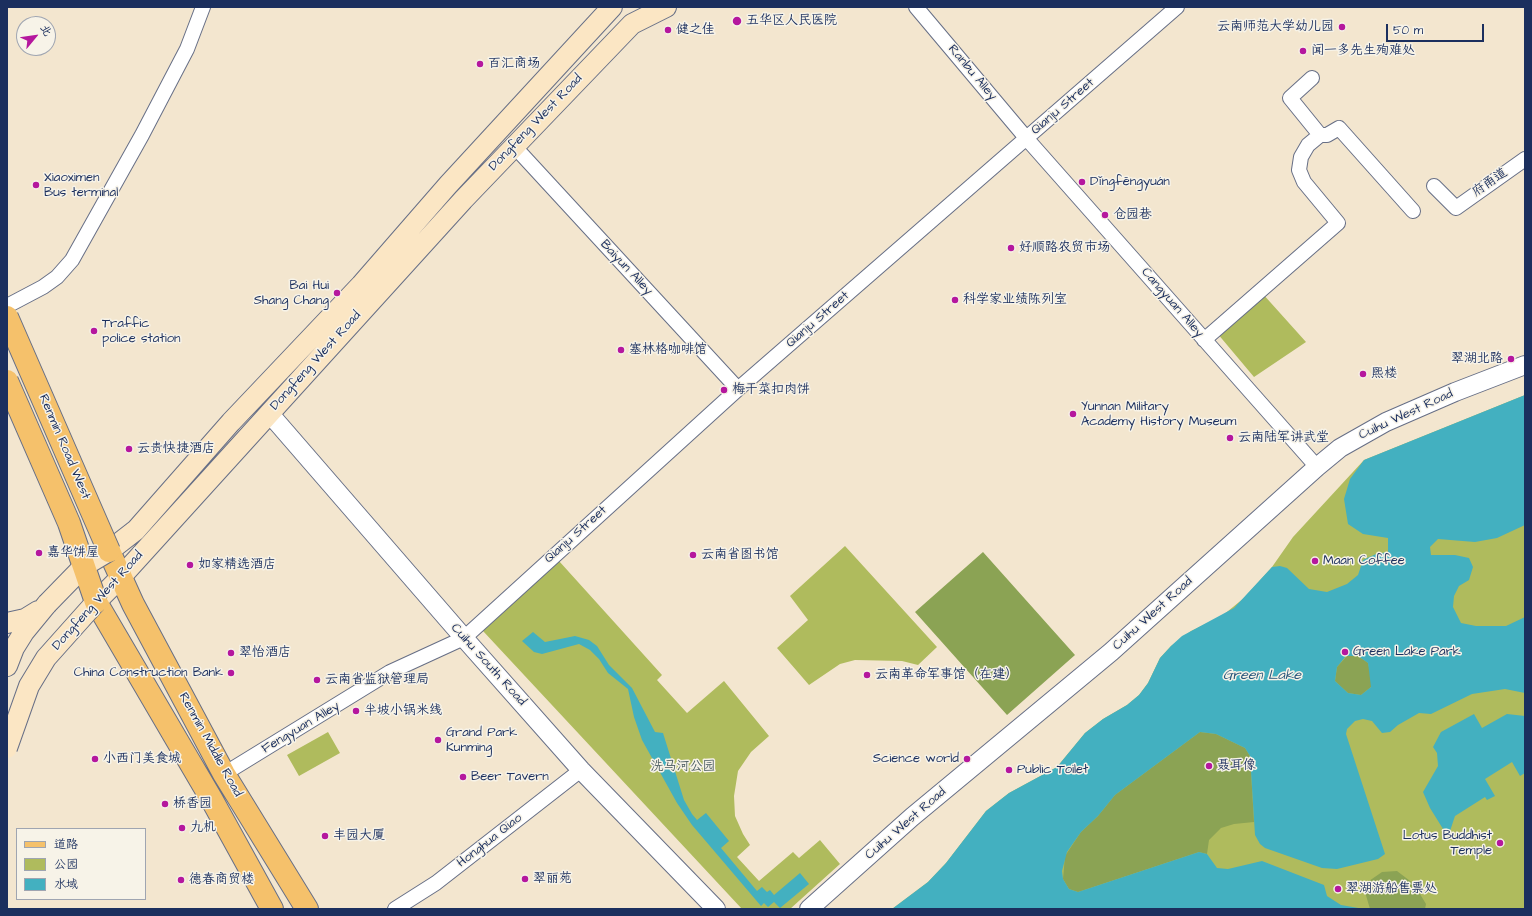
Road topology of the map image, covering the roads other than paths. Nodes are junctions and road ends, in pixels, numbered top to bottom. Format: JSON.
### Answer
{"nodes":[{"id":1,"x":204,"y":7,"type":"edge"},
{"id":2,"x":612,"y":7,"type":"edge"},
{"id":3,"x":666,"y":7,"type":"edge"},
{"id":4,"x":916,"y":7,"type":"edge"},
{"id":5,"x":1177,"y":7,"type":"edge"},
{"id":6,"x":1312,"y":78,"type":"dead end"},
{"id":7,"x":1320,"y":135,"type":"junction"},
{"id":8,"x":1027,"y":138,"type":"junction"},
{"id":9,"x":514,"y":146,"type":"junction"},
{"id":10,"x":1525,"y":159,"type":"edge"},
{"id":11,"x":1434,"y":186,"type":"dead end"},
{"id":12,"x":1413,"y":211,"type":"dead end"},
{"id":13,"x":7,"y":306,"type":"edge"},
{"id":14,"x":7,"y":317,"type":"edge"},
{"id":15,"x":1204,"y":340,"type":"junction"},
{"id":16,"x":1525,"y":365,"type":"edge"},
{"id":17,"x":7,"y":381,"type":"edge"},
{"id":18,"x":738,"y":389,"type":"junction"},
{"id":19,"x":269,"y":413,"type":"junction"},
{"id":20,"x":1317,"y":466,"type":"junction"},
{"id":21,"x":109,"y":551,"type":"junction"},
{"id":22,"x":84,"y":566,"type":"junction"},
{"id":23,"x":120,"y":578,"type":"junction"},
{"id":24,"x":96,"y":602,"type":"junction"},
{"id":25,"x":48,"y":604,"type":"junction"},
{"id":26,"x":7,"y":623,"type":"edge"},
{"id":27,"x":464,"y":638,"type":"junction"},
{"id":28,"x":7,"y":666,"type":"edge"},
{"id":29,"x":7,"y":748,"type":"edge"},
{"id":30,"x":581,"y":770,"type":"junction"},
{"id":31,"x":223,"y":771,"type":"junction"},
{"id":32,"x":272,"y":909,"type":"edge"},
{"id":33,"x":307,"y":909,"type":"edge"},
{"id":34,"x":395,"y":909,"type":"edge"},
{"id":35,"x":716,"y":909,"type":"edge"},
{"id":36,"x":809,"y":909,"type":"edge"}],
"edges":[{"from":1,"to":13,"type":"street"},
{"from":2,"to":21,"type":"main road","name":"Dongfeng West Road"},
{"from":3,"to":9,"type":"main road","name":"Dongfeng West Road"},
{"from":4,"to":8,"type":"street","name":"Ranbu Alley"},
{"from":5,"to":8,"type":"street","name":"Qianju Street"},
{"from":6,"to":7,"type":"street"},
{"from":7,"to":12,"type":"street"},
{"from":7,"to":15,"type":"street"},
{"from":8,"to":15,"type":"street","name":"Cangyuan Alley"},
{"from":8,"to":18,"type":"street","name":"Qianju Street"},
{"from":9,"to":18,"type":"street","name":"Baiyun Alley"},
{"from":9,"to":19,"type":"main road","name":"Dongfeng West Road"},
{"from":10,"to":11,"type":"street","name":"府甬道"},
{"from":14,"to":21,"type":"main road","name":"Renmin Road West","bridge":true},
{"from":15,"to":20,"type":"street","name":"Cangyuan Alley"},
{"from":16,"to":20,"type":"street","name":"Cuihu West Road"},
{"from":17,"to":22,"type":"main road","name":"Renmin Road West","bridge":true},
{"from":18,"to":27,"type":"street","name":"Qianju Street"},
{"from":19,"to":23,"type":"main road","name":"Dongfeng West Road"},
{"from":19,"to":27,"type":"street","name":"Cuihu South Road"},
{"from":20,"to":36,"type":"street","name":"Cuihu West Road"},
{"from":21,"to":22,"type":"main road","name":"Dongfeng West Road","bridge":true},
{"from":21,"to":23,"type":"main road","name":"Renmin Road West"},
{"from":22,"to":24,"type":"main road","name":"Renmin Road West","bridge":true},
{"from":22,"to":25,"type":"main road","name":"Dongfeng West Road","bridge":true},
{"from":23,"to":24,"type":"main road","name":"Dongfeng West Road"},
{"from":23,"to":31,"type":"main road","name":"Renmin Middle Road"},
{"from":24,"to":29,"type":"main road","name":"Dongfeng West Road","bridge":true},
{"from":24,"to":32,"type":"main road","name":"Renmin Middle Road"},
{"from":25,"to":26,"type":"main road"},
{"from":25,"to":28,"type":"main road","name":"Dongfeng West Road"},
{"from":27,"to":30,"type":"street","name":"Cuihu South Road"},
{"from":27,"to":31,"type":"street","name":"Fengyuan Alley"},
{"from":30,"to":34,"type":"street","name":"Honghua Qiao"},
{"from":30,"to":35,"type":"street","name":"Cuihu South Road"},
{"from":31,"to":33,"type":"main road","name":"Renmin Middle Road"}]}
